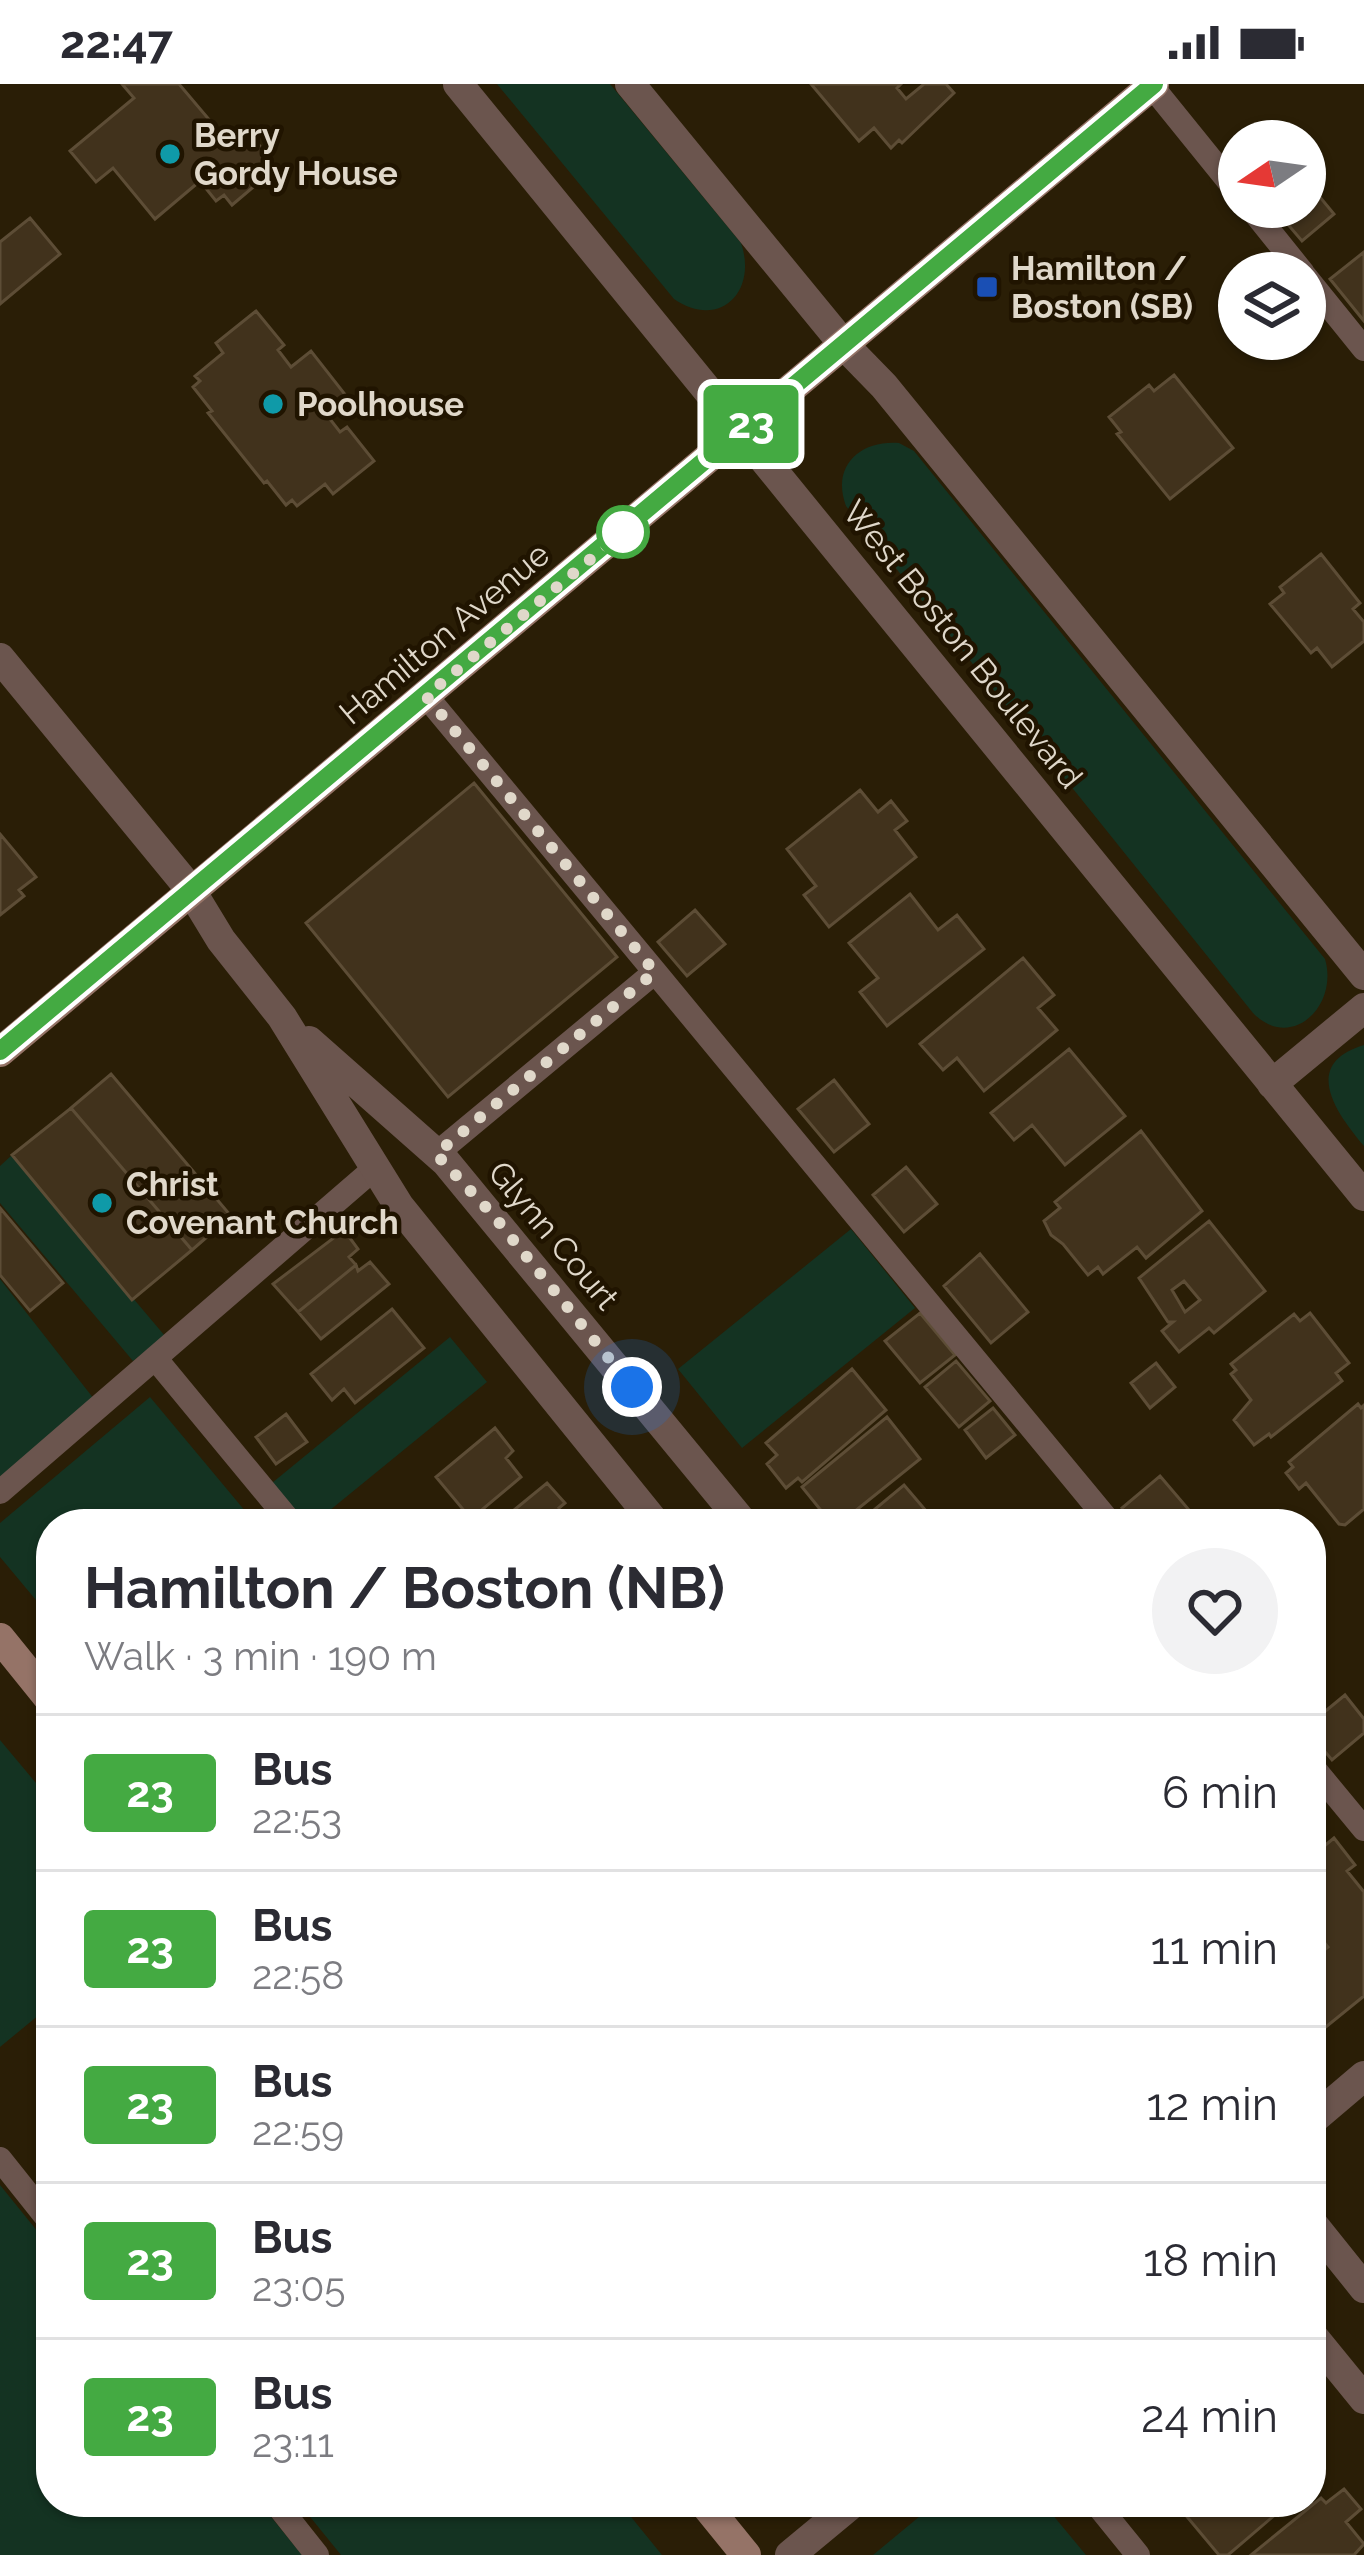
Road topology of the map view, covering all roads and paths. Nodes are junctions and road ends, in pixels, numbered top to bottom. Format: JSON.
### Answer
{"nodes":[{"id":1,"x":458,"y":84,"type":"edge"},
{"id":2,"x":630,"y":84,"type":"edge"},
{"id":3,"x":1152,"y":85,"type":"edge"},
{"id":4,"x":1218,"y":168,"type":"edge"},
{"id":5,"x":1267,"y":228,"type":"edge"},
{"id":6,"x":1286,"y":252,"type":"edge"},
{"id":7,"x":1326,"y":302,"type":"edge"},
{"id":8,"x":844,"y":346,"type":"junction"},
{"id":9,"x":1364,"y":349,"type":"edge"},
{"id":10,"x":743,"y":430,"type":"junction"},
{"id":11,"x":0,"y":658,"type":"edge"},
{"id":12,"x":426,"y":696,"type":"junction"},
{"id":13,"x":190,"y":889,"type":"junction"},
{"id":14,"x":655,"y":972,"type":"junction"},
{"id":15,"x":1364,"y":976,"type":"edge"},
{"id":16,"x":1364,"y":1008,"type":"edge"},
{"id":17,"x":282,"y":1017,"type":"junction"},
{"id":18,"x":0,"y":1052,"type":"edge"},
{"id":19,"x":1272,"y":1084,"type":"junction"},
{"id":20,"x":436,"y":1154,"type":"junction"},
{"id":21,"x":375,"y":1168,"type":"junction"},
{"id":22,"x":1364,"y":1196,"type":"edge"},
{"id":23,"x":155,"y":1358,"type":"junction"},
{"id":24,"x":0,"y":1492,"type":"edge"},
{"id":25,"x":280,"y":1509,"type":"edge"},
{"id":26,"x":644,"y":1509,"type":"edge"},
{"id":27,"x":732,"y":1509,"type":"edge"},
{"id":28,"x":1100,"y":1509,"type":"edge"},
{"id":29,"x":0,"y":1638,"type":"edge"},
{"id":30,"x":36,"y":1682,"type":"edge"},
{"id":31,"x":1326,"y":1784,"type":"edge"},
{"id":32,"x":1364,"y":1829,"type":"edge"},
{"id":33,"x":1364,"y":2076,"type":"edge"},
{"id":34,"x":1326,"y":2108,"type":"edge"},
{"id":35,"x":0,"y":2159,"type":"edge"},
{"id":36,"x":36,"y":2204,"type":"edge"},
{"id":37,"x":1326,"y":2241,"type":"edge"},
{"id":38,"x":1364,"y":2288,"type":"edge"},
{"id":39,"x":1326,"y":2352,"type":"edge"},
{"id":40,"x":1364,"y":2399,"type":"edge"},
{"id":41,"x":287,"y":2517,"type":"edge"},
{"id":42,"x":715,"y":2517,"type":"edge"},
{"id":43,"x":836,"y":2517,"type":"edge"},
{"id":44,"x":1107,"y":2517,"type":"edge"},
{"id":45,"x":317,"y":2555,"type":"edge"},
{"id":46,"x":746,"y":2555,"type":"edge"},
{"id":47,"x":790,"y":2555,"type":"edge"},
{"id":48,"x":1138,"y":2555,"type":"edge"}],
"edges":[{"from":1,"to":10,"type":"street","name":"West Boston Boulevard"},
{"from":2,"to":8,"type":"street"},
{"from":3,"to":4,"type":"lane"},
{"from":3,"to":8,"type":"main road","name":"Hamilton Avenue"},
{"from":5,"to":6,"type":"lane"},
{"from":7,"to":9,"type":"lane"},
{"from":8,"to":10,"type":"main road","name":"Hamilton Avenue"},
{"from":8,"to":15,"type":"street"},
{"from":10,"to":12,"type":"main road","name":"Hamilton Avenue"},
{"from":10,"to":19,"type":"street","name":"West Boston Boulevard"},
{"from":11,"to":13,"type":"street","name":"Glynn Court"},
{"from":12,"to":13,"type":"main road","name":"Hamilton Avenue"},
{"from":12,"to":14,"type":"lane"},
{"from":13,"to":17,"type":"street","name":"Glynn Court"},
{"from":13,"to":18,"type":"main road","name":"Hamilton Avenue"},
{"from":14,"to":20,"type":"lane"},
{"from":14,"to":28,"type":"lane"},
{"from":16,"to":19,"type":"street"},
{"from":17,"to":20,"type":"street","name":"Glynn Court"},
{"from":17,"to":21,"type":"street","name":"Glynn Court"},
{"from":19,"to":22,"type":"street","name":"West Boston Boulevard"},
{"from":20,"to":27,"type":"street","name":"Glynn Court"},
{"from":21,"to":23,"type":"lane"},
{"from":21,"to":26,"type":"street","name":"Glynn Court"},
{"from":23,"to":24,"type":"lane"},
{"from":23,"to":25,"type":"lane"},
{"from":29,"to":30,"type":"main road"},
{"from":31,"to":32,"type":"lane"},
{"from":33,"to":34,"type":"street"},
{"from":35,"to":36,"type":"lane"},
{"from":37,"to":38,"type":"street"},
{"from":39,"to":40,"type":"street"},
{"from":41,"to":45,"type":"lane"},
{"from":42,"to":46,"type":"main road"},
{"from":43,"to":47,"type":"street"},
{"from":44,"to":48,"type":"lane"}]}
